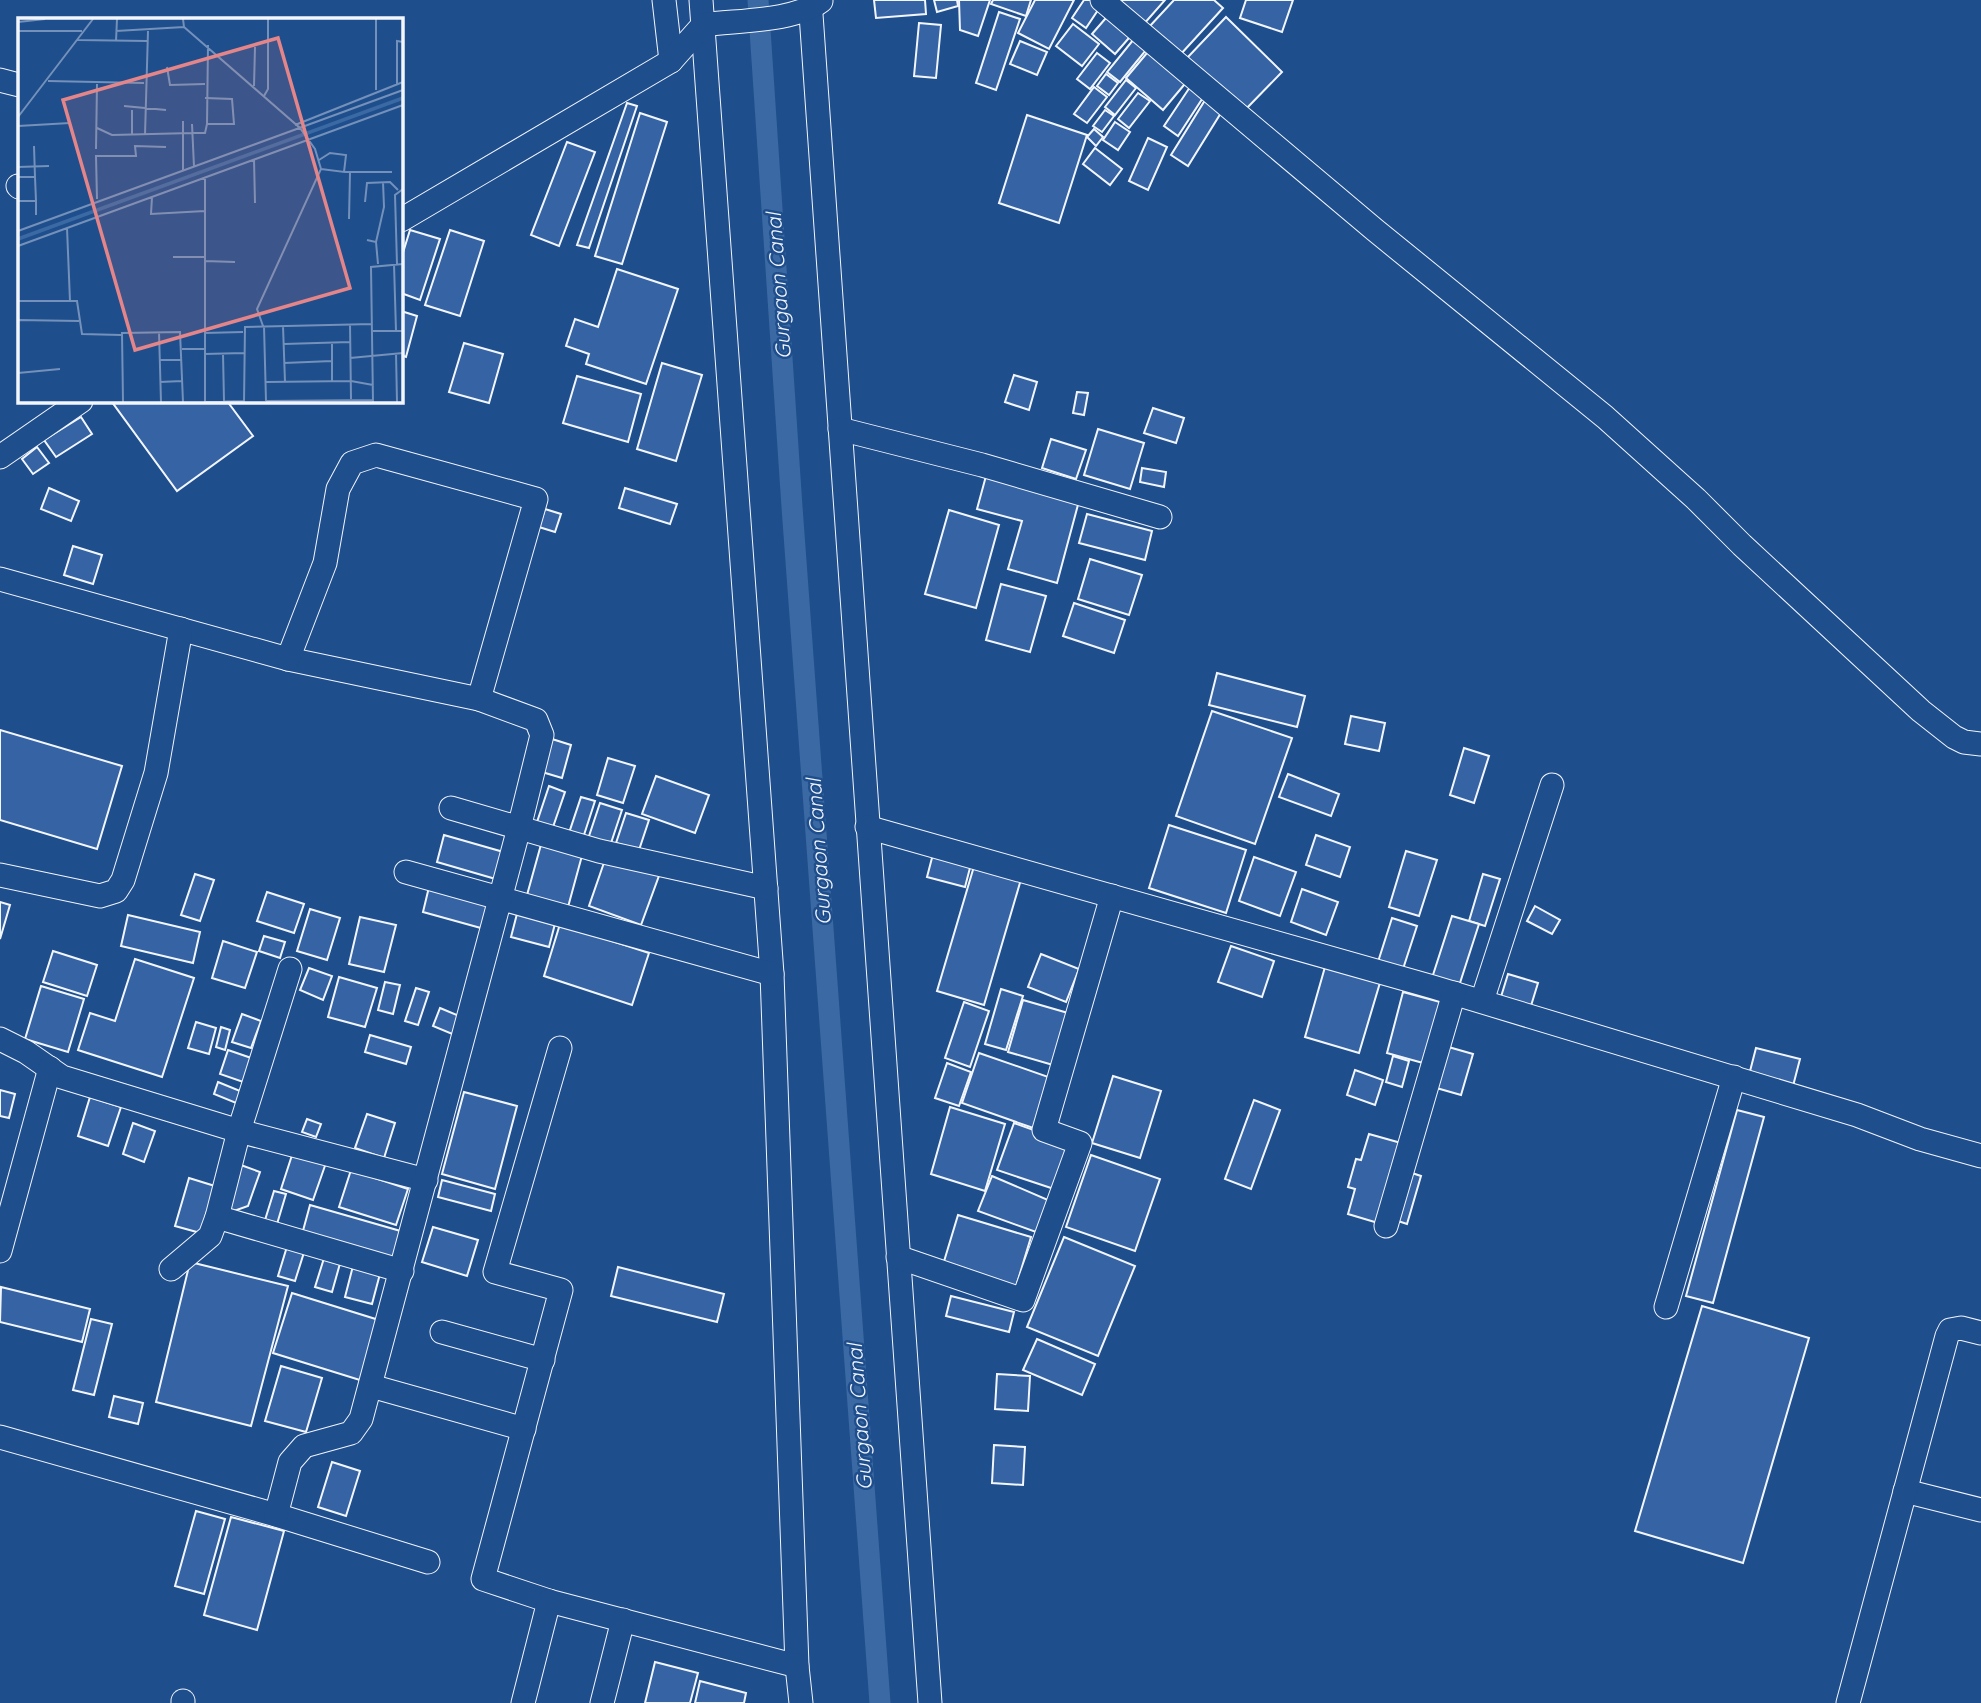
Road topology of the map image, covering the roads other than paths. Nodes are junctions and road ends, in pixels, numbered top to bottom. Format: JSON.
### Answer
{"nodes":[{"id":1,"x":664,"y":0,"type":"edge"},
{"id":2,"x":701,"y":0,"type":"edge"},
{"id":3,"x":1102,"y":0,"type":"edge"},
{"id":4,"x":814,"y":3,"type":"edge"},
{"id":5,"x":703,"y":25,"type":"junction"},
{"id":6,"x":671,"y":61,"type":"junction"},
{"id":7,"x":0,"y":80,"type":"edge"},
{"id":8,"x":18,"y":85,"type":"edge"},
{"id":9,"x":402,"y":219,"type":"edge"},
{"id":10,"x":80,"y":402,"type":"edge"},
{"id":11,"x":839,"y":429,"type":"junction"},
{"id":12,"x":0,"y":457,"type":"edge"},
{"id":13,"x":1160,"y":517,"type":"dead end"},
{"id":14,"x":0,"y":579,"type":"edge"},
{"id":15,"x":181,"y":629,"type":"junction"},
{"id":16,"x":288,"y":659,"type":"junction"},
{"id":17,"x":479,"y":699,"type":"junction"},
{"id":18,"x":1981,"y":744,"type":"edge"},
{"id":19,"x":1552,"y":785,"type":"dead end"},
{"id":20,"x":451,"y":808,"type":"dead end"},
{"id":21,"x":867,"y":827,"type":"junction"},
{"id":22,"x":519,"y":828,"type":"junction"},
{"id":23,"x":406,"y":872,"type":"dead end"},
{"id":24,"x":0,"y":875,"type":"edge"},
{"id":25,"x":765,"y":888,"type":"junction"},
{"id":26,"x":1112,"y":896,"type":"junction"},
{"id":27,"x":499,"y":897,"type":"junction"},
{"id":28,"x":290,"y":969,"type":"dead end"},
{"id":29,"x":772,"y":974,"type":"junction"},
{"id":30,"x":1454,"y":993,"type":"junction"},
{"id":31,"x":1482,"y":1001,"type":"junction"},
{"id":32,"x":0,"y":1038,"type":"edge"},
{"id":33,"x":560,"y":1048,"type":"dead end"},
{"id":34,"x":50,"y":1068,"type":"junction"},
{"id":35,"x":1734,"y":1077,"type":"junction"},
{"id":36,"x":239,"y":1131,"type":"junction"},
{"id":37,"x":1981,"y":1156,"type":"edge"},
{"id":38,"x":426,"y":1180,"type":"junction"},
{"id":39,"x":217,"y":1217,"type":"junction"},
{"id":40,"x":1385,"y":1226,"type":"dead end"},
{"id":41,"x":0,"y":1251,"type":"edge"},
{"id":42,"x":898,"y":1257,"type":"junction"},
{"id":43,"x":171,"y":1269,"type":"dead end"},
{"id":44,"x":402,"y":1271,"type":"junction"},
{"id":45,"x":1666,"y":1307,"type":"dead end"},
{"id":46,"x":442,"y":1332,"type":"dead end"},
{"id":47,"x":1981,"y":1333,"type":"edge"},
{"id":48,"x":543,"y":1360,"type":"junction"},
{"id":49,"x":370,"y":1386,"type":"junction"},
{"id":50,"x":524,"y":1429,"type":"junction"},
{"id":51,"x":0,"y":1437,"type":"edge"},
{"id":52,"x":1905,"y":1490,"type":"junction"},
{"id":53,"x":1981,"y":1510,"type":"edge"},
{"id":54,"x":276,"y":1516,"type":"junction"},
{"id":55,"x":428,"y":1563,"type":"dead end"},
{"id":56,"x":550,"y":1601,"type":"junction"},
{"id":57,"x":623,"y":1620,"type":"junction"},
{"id":58,"x":797,"y":1666,"type":"junction"},
{"id":59,"x":523,"y":1703,"type":"edge"},
{"id":60,"x":602,"y":1703,"type":"edge"},
{"id":61,"x":802,"y":1703,"type":"edge"},
{"id":62,"x":930,"y":1703,"type":"edge"},
{"id":63,"x":1848,"y":1703,"type":"edge"}],
"edges":[{"from":1,"to":6,"type":"street"},
{"from":2,"to":5,"type":"street"},
{"from":3,"to":18,"type":"street"},
{"from":4,"to":5,"type":"street"},
{"from":4,"to":11,"type":"street"},
{"from":5,"to":6,"type":"street"},
{"from":5,"to":25,"type":"street"},
{"from":6,"to":9,"type":"street"},
{"from":7,"to":8,"type":"street"},
{"from":10,"to":12,"type":"street"},
{"from":11,"to":13,"type":"street"},
{"from":11,"to":21,"type":"street"},
{"from":14,"to":15,"type":"street"},
{"from":15,"to":16,"type":"street"},
{"from":15,"to":24,"type":"street"},
{"from":16,"to":17,"type":"street"},
{"from":16,"to":17,"type":"street"},
{"from":17,"to":22,"type":"street"},
{"from":19,"to":31,"type":"street"},
{"from":20,"to":22,"type":"street"},
{"from":21,"to":26,"type":"street"},
{"from":21,"to":42,"type":"street"},
{"from":22,"to":25,"type":"street"},
{"from":22,"to":27,"type":"street"},
{"from":23,"to":27,"type":"street"},
{"from":25,"to":29,"type":"street"},
{"from":26,"to":30,"type":"street"},
{"from":26,"to":42,"type":"street"},
{"from":27,"to":29,"type":"street"},
{"from":27,"to":38,"type":"street"},
{"from":28,"to":36,"type":"street"},
{"from":29,"to":58,"type":"street"},
{"from":30,"to":31,"type":"street"},
{"from":30,"to":40,"type":"street"},
{"from":31,"to":35,"type":"street"},
{"from":32,"to":34,"type":"street"},
{"from":33,"to":48,"type":"street"},
{"from":34,"to":36,"type":"street"},
{"from":34,"to":41,"type":"street"},
{"from":35,"to":37,"type":"street"},
{"from":35,"to":45,"type":"street"},
{"from":36,"to":38,"type":"street"},
{"from":36,"to":39,"type":"street"},
{"from":38,"to":44,"type":"street"},
{"from":39,"to":43,"type":"street"},
{"from":39,"to":44,"type":"street"},
{"from":42,"to":62,"type":"street"},
{"from":44,"to":49,"type":"street"},
{"from":46,"to":48,"type":"street"},
{"from":47,"to":52,"type":"street"},
{"from":48,"to":50,"type":"street"},
{"from":49,"to":50,"type":"street"},
{"from":49,"to":54,"type":"street"},
{"from":50,"to":56,"type":"street"},
{"from":51,"to":54,"type":"street"},
{"from":52,"to":53,"type":"street"},
{"from":52,"to":63,"type":"street"},
{"from":54,"to":55,"type":"street"},
{"from":56,"to":57,"type":"street"},
{"from":56,"to":59,"type":"street"},
{"from":57,"to":58,"type":"street"},
{"from":57,"to":60,"type":"street"},
{"from":58,"to":61,"type":"street"}]}
